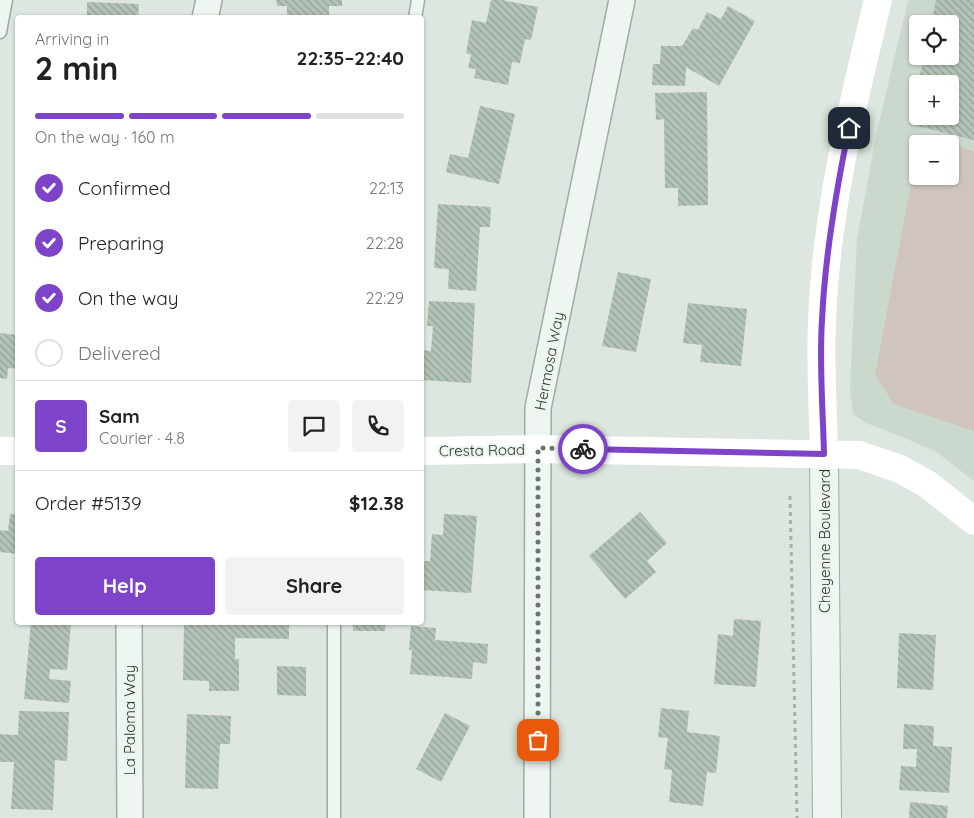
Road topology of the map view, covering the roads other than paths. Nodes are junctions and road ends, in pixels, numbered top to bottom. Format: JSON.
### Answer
{"nodes":[{"id":1,"x":6,"y":0,"type":"edge"},
{"id":2,"x":209,"y":0,"type":"edge"},
{"id":3,"x":418,"y":0,"type":"edge"},
{"id":4,"x":622,"y":0,"type":"edge"},
{"id":5,"x":878,"y":0,"type":"edge"},
{"id":6,"x":206,"y":15,"type":"edge"},
{"id":7,"x":416,"y":15,"type":"edge"},
{"id":8,"x":0,"y":32,"type":"edge"},
{"id":9,"x":538,"y":448,"type":"junction"},
{"id":10,"x":0,"y":451,"type":"edge"},
{"id":11,"x":15,"y":451,"type":"edge"},
{"id":12,"x":424,"y":451,"type":"edge"},
{"id":13,"x":824,"y":454,"type":"junction"},
{"id":14,"x":974,"y":521,"type":"edge"},
{"id":15,"x":129,"y":625,"type":"edge"},
{"id":16,"x":334,"y":625,"type":"edge"},
{"id":17,"x":130,"y":818,"type":"edge"},
{"id":18,"x":334,"y":818,"type":"edge"},
{"id":19,"x":537,"y":818,"type":"edge"},
{"id":20,"x":826,"y":818,"type":"edge"}],
"edges":[{"from":1,"to":8,"type":"lane"},
{"from":2,"to":6,"type":"street"},
{"from":3,"to":7,"type":"lane"},
{"from":4,"to":9,"type":"street","name":"Hermosa Way"},
{"from":5,"to":13,"type":"main road","name":"Cheyenne Boulevard"},
{"from":9,"to":12,"type":"main road","name":"Cresta Road"},
{"from":9,"to":13,"type":"main road","name":"Cresta Road"},
{"from":9,"to":19,"type":"street","name":"Hermosa Way"},
{"from":10,"to":11,"type":"main road"},
{"from":13,"to":14,"type":"main road","name":"Cresta Road"},
{"from":13,"to":20,"type":"street","name":"Cheyenne Boulevard"},
{"from":15,"to":17,"type":"street","name":"La Paloma Way"},
{"from":16,"to":18,"type":"lane"}]}
